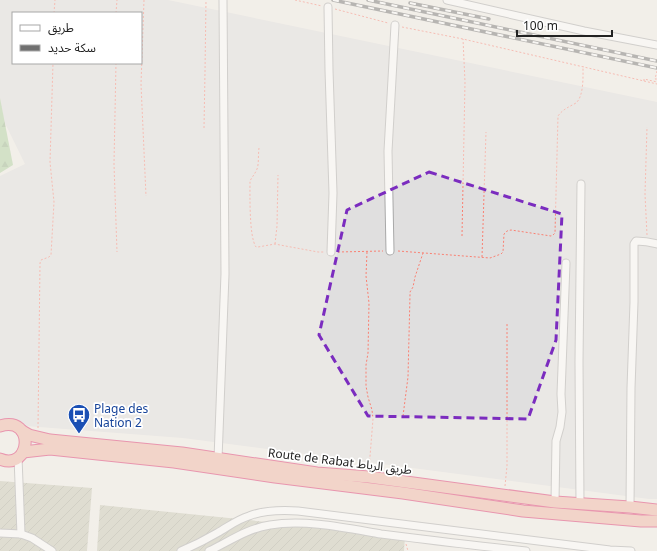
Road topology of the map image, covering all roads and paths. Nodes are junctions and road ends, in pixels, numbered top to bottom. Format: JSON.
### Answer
{"nodes":[{"id":1,"x":55,"y":0,"type":"edge"},
{"id":2,"x":117,"y":0,"type":"edge"},
{"id":3,"x":144,"y":0,"type":"edge"},
{"id":4,"x":206,"y":0,"type":"edge"},
{"id":5,"x":223,"y":0,"type":"edge"},
{"id":6,"x":295,"y":0,"type":"edge"},
{"id":7,"x":447,"y":0,"type":"edge"},
{"id":8,"x":328,"y":7,"type":"junction"},
{"id":9,"x":54,"y":12,"type":"edge"},
{"id":10,"x":116,"y":12,"type":"edge"},
{"id":11,"x":395,"y":25,"type":"junction"},
{"id":12,"x":463,"y":39,"type":"junction"},
{"id":13,"x":142,"y":42,"type":"edge"},
{"id":14,"x":657,"y":45,"type":"edge"},
{"id":15,"x":53,"y":64,"type":"edge"},
{"id":16,"x":116,"y":64,"type":"edge"},
{"id":17,"x":141,"y":64,"type":"edge"},
{"id":18,"x":583,"y":66,"type":"junction"},
{"id":19,"x":657,"y":71,"type":"edge"},
{"id":20,"x":656,"y":79,"type":"edge"},
{"id":21,"x":644,"y":81,"type":"junction"},
{"id":22,"x":657,"y":82,"type":"edge"},
{"id":23,"x":657,"y":84,"type":"edge"},
{"id":24,"x":648,"y":127,"type":"dead end"},
{"id":25,"x":204,"y":128,"type":"dead end"},
{"id":26,"x":486,"y":132,"type":"dead end"},
{"id":27,"x":259,"y":148,"type":"dead end"},
{"id":28,"x":278,"y":175,"type":"dead end"},
{"id":29,"x":581,"y":184,"type":"dead end"},
{"id":30,"x":146,"y":196,"type":"dead end"},
{"id":31,"x":462,"y":236,"type":"dead end"},
{"id":32,"x":647,"y":242,"type":"junction"},
{"id":33,"x":275,"y":244,"type":"junction"},
{"id":34,"x":657,"y":244,"type":"edge"},
{"id":35,"x":367,"y":251,"type":"junction"},
{"id":36,"x":390,"y":251,"type":"junction"},
{"id":37,"x":118,"y":252,"type":"dead end"},
{"id":38,"x":331,"y":252,"type":"junction"},
{"id":39,"x":424,"y":253,"type":"junction"},
{"id":40,"x":482,"y":257,"type":"junction"},
{"id":41,"x":566,"y":263,"type":"dead end"},
{"id":42,"x":507,"y":324,"type":"dead end"},
{"id":43,"x":403,"y":416,"type":"dead end"},
{"id":44,"x":0,"y":426,"type":"edge"},
{"id":45,"x":39,"y":430,"type":"dead end"},
{"id":46,"x":22,"y":431,"type":"junction"},
{"id":47,"x":21,"y":455,"type":"junction"},
{"id":48,"x":0,"y":459,"type":"edge"},
{"id":49,"x":218,"y":459,"type":"junction"},
{"id":50,"x":369,"y":477,"type":"junction"},
{"id":51,"x":503,"y":496,"type":"junction"},
{"id":52,"x":555,"y":502,"type":"junction"},
{"id":53,"x":580,"y":504,"type":"junction"},
{"id":54,"x":630,"y":507,"type":"junction"},
{"id":55,"x":657,"y":510,"type":"edge"},
{"id":56,"x":629,"y":520,"type":"junction"},
{"id":57,"x":657,"y":521,"type":"edge"},
{"id":58,"x":0,"y":533,"type":"edge"},
{"id":59,"x":21,"y":534,"type":"junction"},
{"id":60,"x":52,"y":551,"type":"edge"},
{"id":61,"x":181,"y":551,"type":"edge"},
{"id":62,"x":209,"y":551,"type":"edge"},
{"id":63,"x":526,"y":551,"type":"edge"},
{"id":64,"x":631,"y":551,"type":"edge"}],
"edges":[{"from":1,"to":9,"type":"path"},
{"from":2,"to":10,"type":"path"},
{"from":3,"to":13,"type":"path"},
{"from":4,"to":25,"type":"path"},
{"from":5,"to":49,"type":"street"},
{"from":6,"to":8,"type":"path"},
{"from":7,"to":14,"type":"street"},
{"from":8,"to":11,"type":"path"},
{"from":8,"to":38,"type":"street"},
{"from":11,"to":12,"type":"path"},
{"from":11,"to":36,"type":"street"},
{"from":12,"to":18,"type":"path"},
{"from":12,"to":31,"type":"path"},
{"from":15,"to":45,"type":"path"},
{"from":16,"to":37,"type":"path"},
{"from":17,"to":30,"type":"path"},
{"from":18,"to":21,"type":"path"},
{"from":18,"to":40,"type":"path"},
{"from":19,"to":20,"type":"path"},
{"from":21,"to":22,"type":"path"},
{"from":21,"to":23,"type":"path"},
{"from":24,"to":32,"type":"path"},
{"from":26,"to":40,"type":"path"},
{"from":27,"to":33,"type":"path"},
{"from":28,"to":33,"type":"path"},
{"from":29,"to":53,"type":"street"},
{"from":32,"to":34,"type":"street"},
{"from":32,"to":54,"type":"street"},
{"from":33,"to":38,"type":"path"},
{"from":35,"to":36,"type":"path"},
{"from":35,"to":38,"type":"path"},
{"from":35,"to":50,"type":"path"},
{"from":36,"to":39,"type":"path"},
{"from":39,"to":40,"type":"path"},
{"from":39,"to":43,"type":"path"},
{"from":41,"to":52,"type":"street"},
{"from":42,"to":51,"type":"path"},
{"from":44,"to":46,"type":"highway","name":"Route de Rabat طريق الرباط"},
{"from":46,"to":47,"type":"highway"},
{"from":46,"to":49,"type":"highway","name":"Route de Rabat طريق الرباط"},
{"from":47,"to":48,"type":"highway","name":"Route de Rabat طريق الرباط"},
{"from":47,"to":56,"type":"highway","name":"Route de Rabat طريق الرباط"},
{"from":47,"to":59,"type":"street"},
{"from":49,"to":50,"type":"highway","name":"Route de Rabat طريق الرباط"},
{"from":50,"to":51,"type":"highway","name":"Route de Rabat طريق الرباط"},
{"from":51,"to":52,"type":"highway","name":"Route de Rabat طريق الرباط"},
{"from":52,"to":53,"type":"highway","name":"Route de Rabat طريق الرباط"},
{"from":53,"to":54,"type":"highway","name":"Route de Rabat طريق الرباط"},
{"from":54,"to":55,"type":"highway","name":"Route de Rabat طريق الرباط"},
{"from":54,"to":56,"type":"highway"},
{"from":56,"to":57,"type":"highway","name":"Route de Rabat طريق الرباط"},
{"from":58,"to":59,"type":"street"},
{"from":59,"to":60,"type":"street"},
{"from":61,"to":64,"type":"street"},
{"from":62,"to":63,"type":"street"}]}
